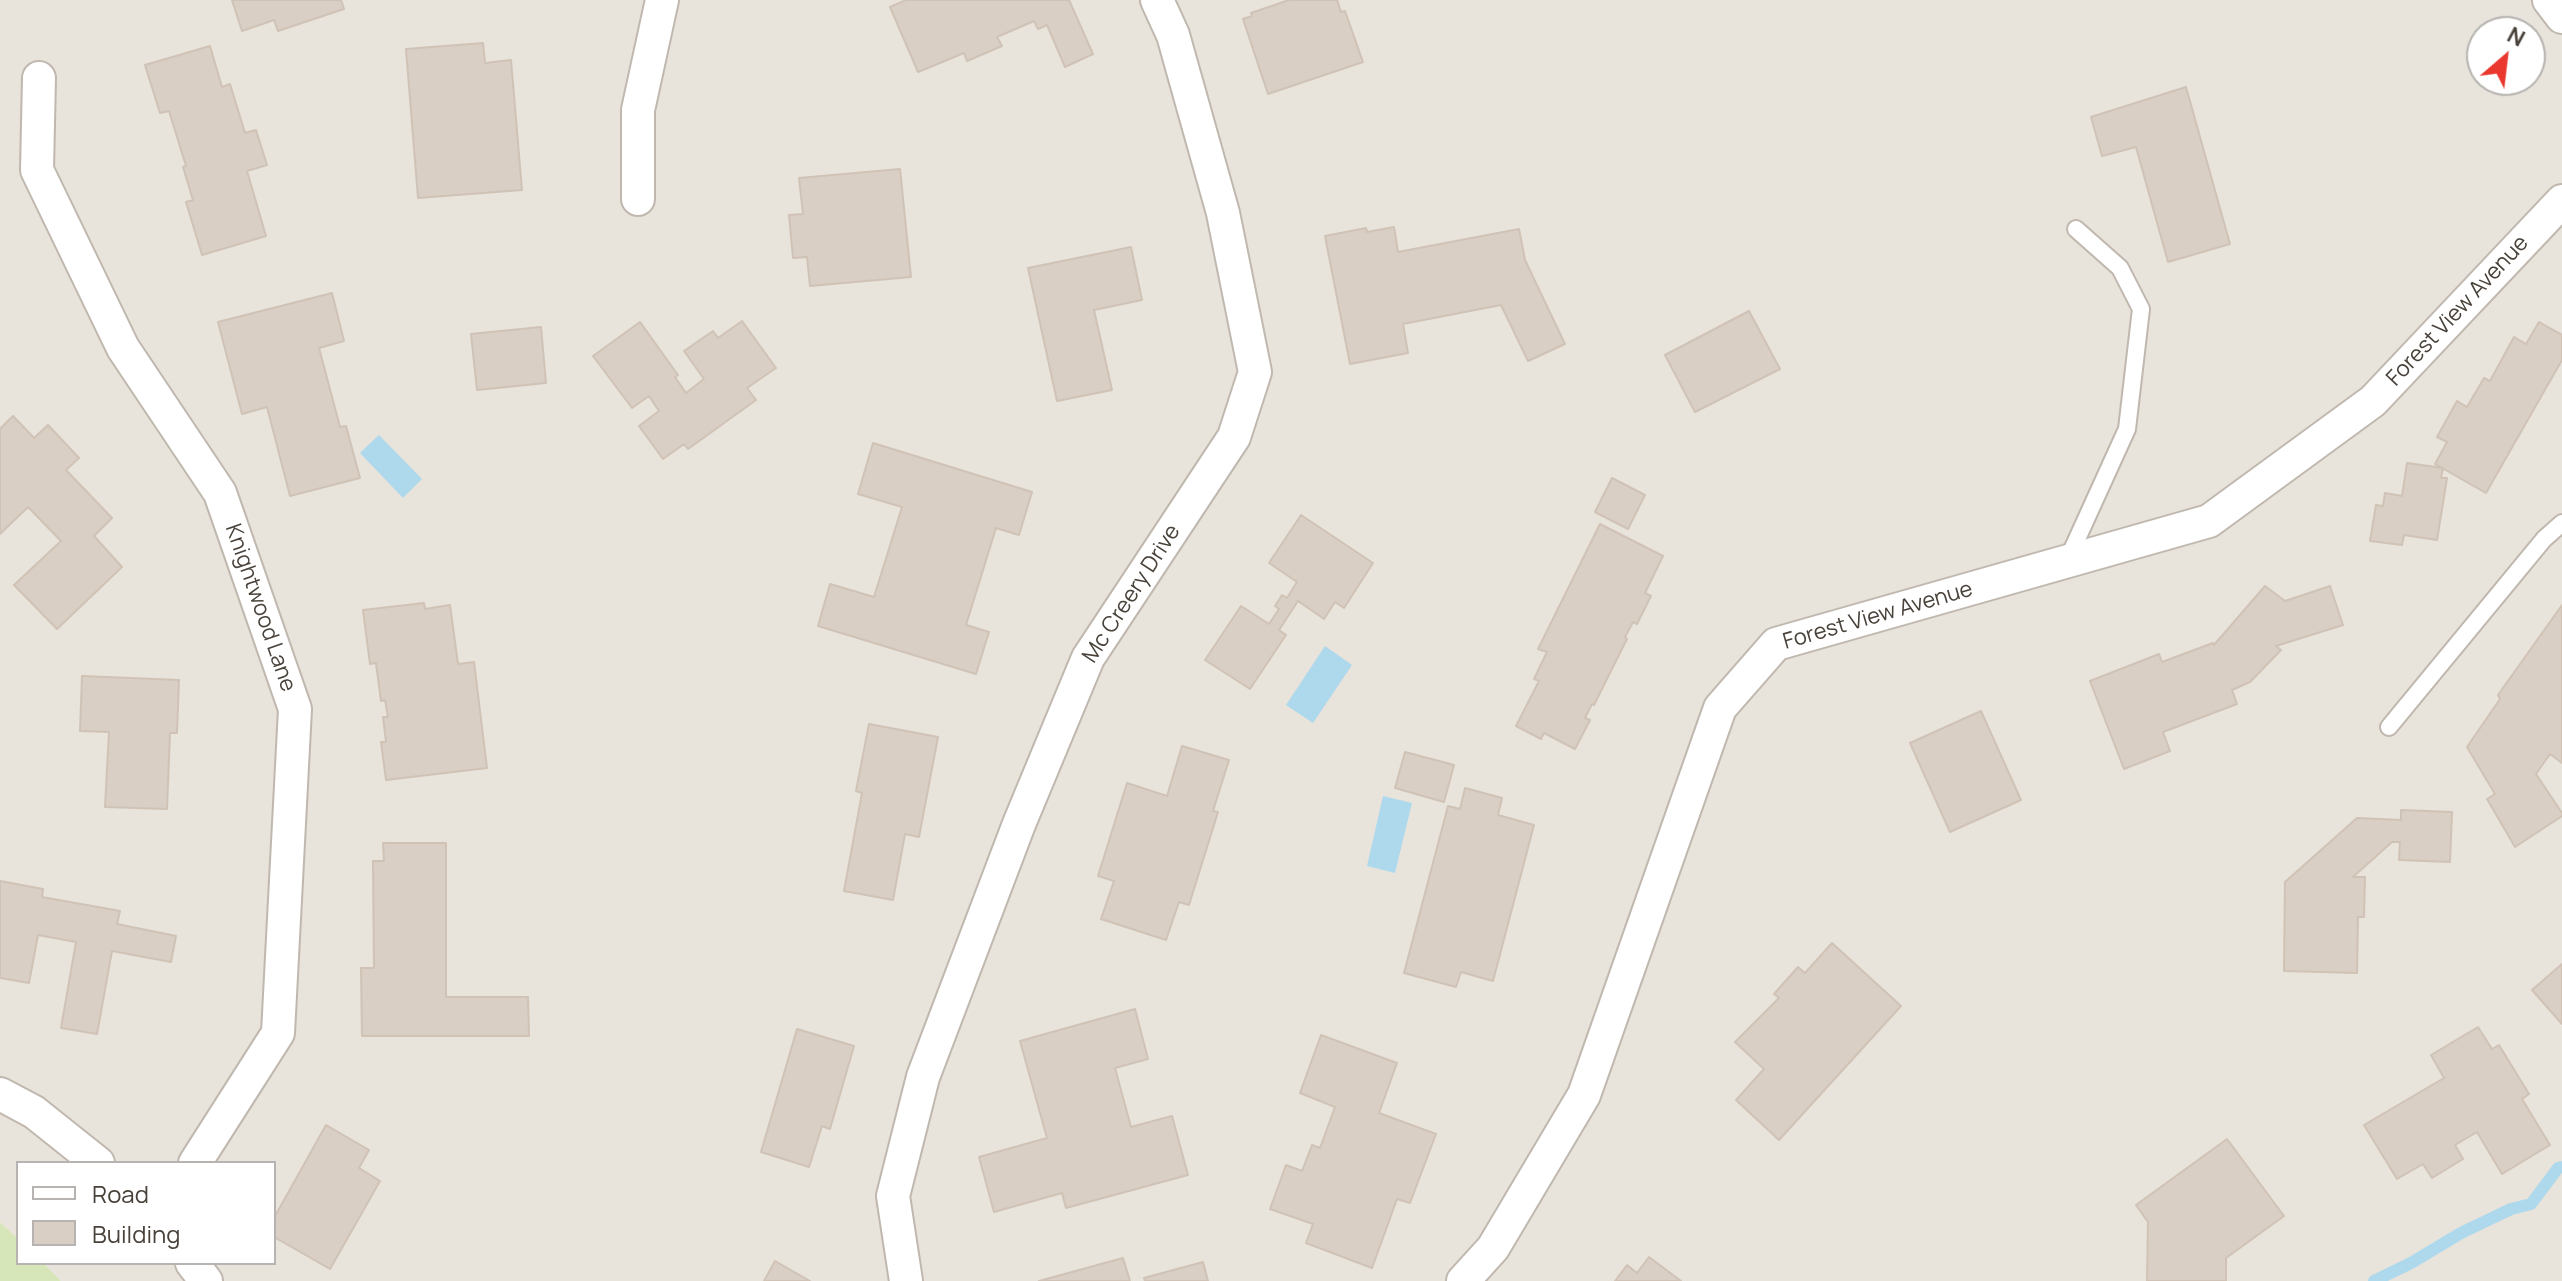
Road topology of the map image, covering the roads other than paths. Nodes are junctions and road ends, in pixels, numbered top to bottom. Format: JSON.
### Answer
{"nodes":[{"id":1,"x":662,"y":0,"type":"edge"},
{"id":2,"x":1157,"y":0,"type":"edge"},
{"id":3,"x":2549,"y":0,"type":"edge"},
{"id":4,"x":2562,"y":17,"type":"edge"},
{"id":5,"x":39,"y":78,"type":"dead end"},
{"id":6,"x":638,"y":199,"type":"dead end"},
{"id":7,"x":2562,"y":201,"type":"edge"},
{"id":8,"x":2076,"y":229,"type":"dead end"},
{"id":9,"x":2562,"y":523,"type":"edge"},
{"id":10,"x":2067,"y":561,"type":"junction"},
{"id":11,"x":2389,"y":727,"type":"dead end"},
{"id":12,"x":0,"y":1094,"type":"edge"},
{"id":13,"x":95,"y":1161,"type":"edge"},
{"id":14,"x":196,"y":1161,"type":"edge"},
{"id":15,"x":194,"y":1265,"type":"edge"},
{"id":16,"x":206,"y":1281,"type":"edge"},
{"id":17,"x":906,"y":1281,"type":"edge"},
{"id":18,"x":1463,"y":1281,"type":"edge"}],
"edges":[{"from":1,"to":6,"type":"street"},
{"from":2,"to":17,"type":"street","name":"Mc Creery Drive"},
{"from":3,"to":4,"type":"street"},
{"from":5,"to":14,"type":"street","name":"Knightwood Lane"},
{"from":7,"to":10,"type":"street","name":"Forest View Avenue"},
{"from":8,"to":10,"type":"lane"},
{"from":9,"to":11,"type":"lane"},
{"from":10,"to":18,"type":"street","name":"Forest View Avenue"},
{"from":12,"to":13,"type":"street"},
{"from":15,"to":16,"type":"street"}]}
